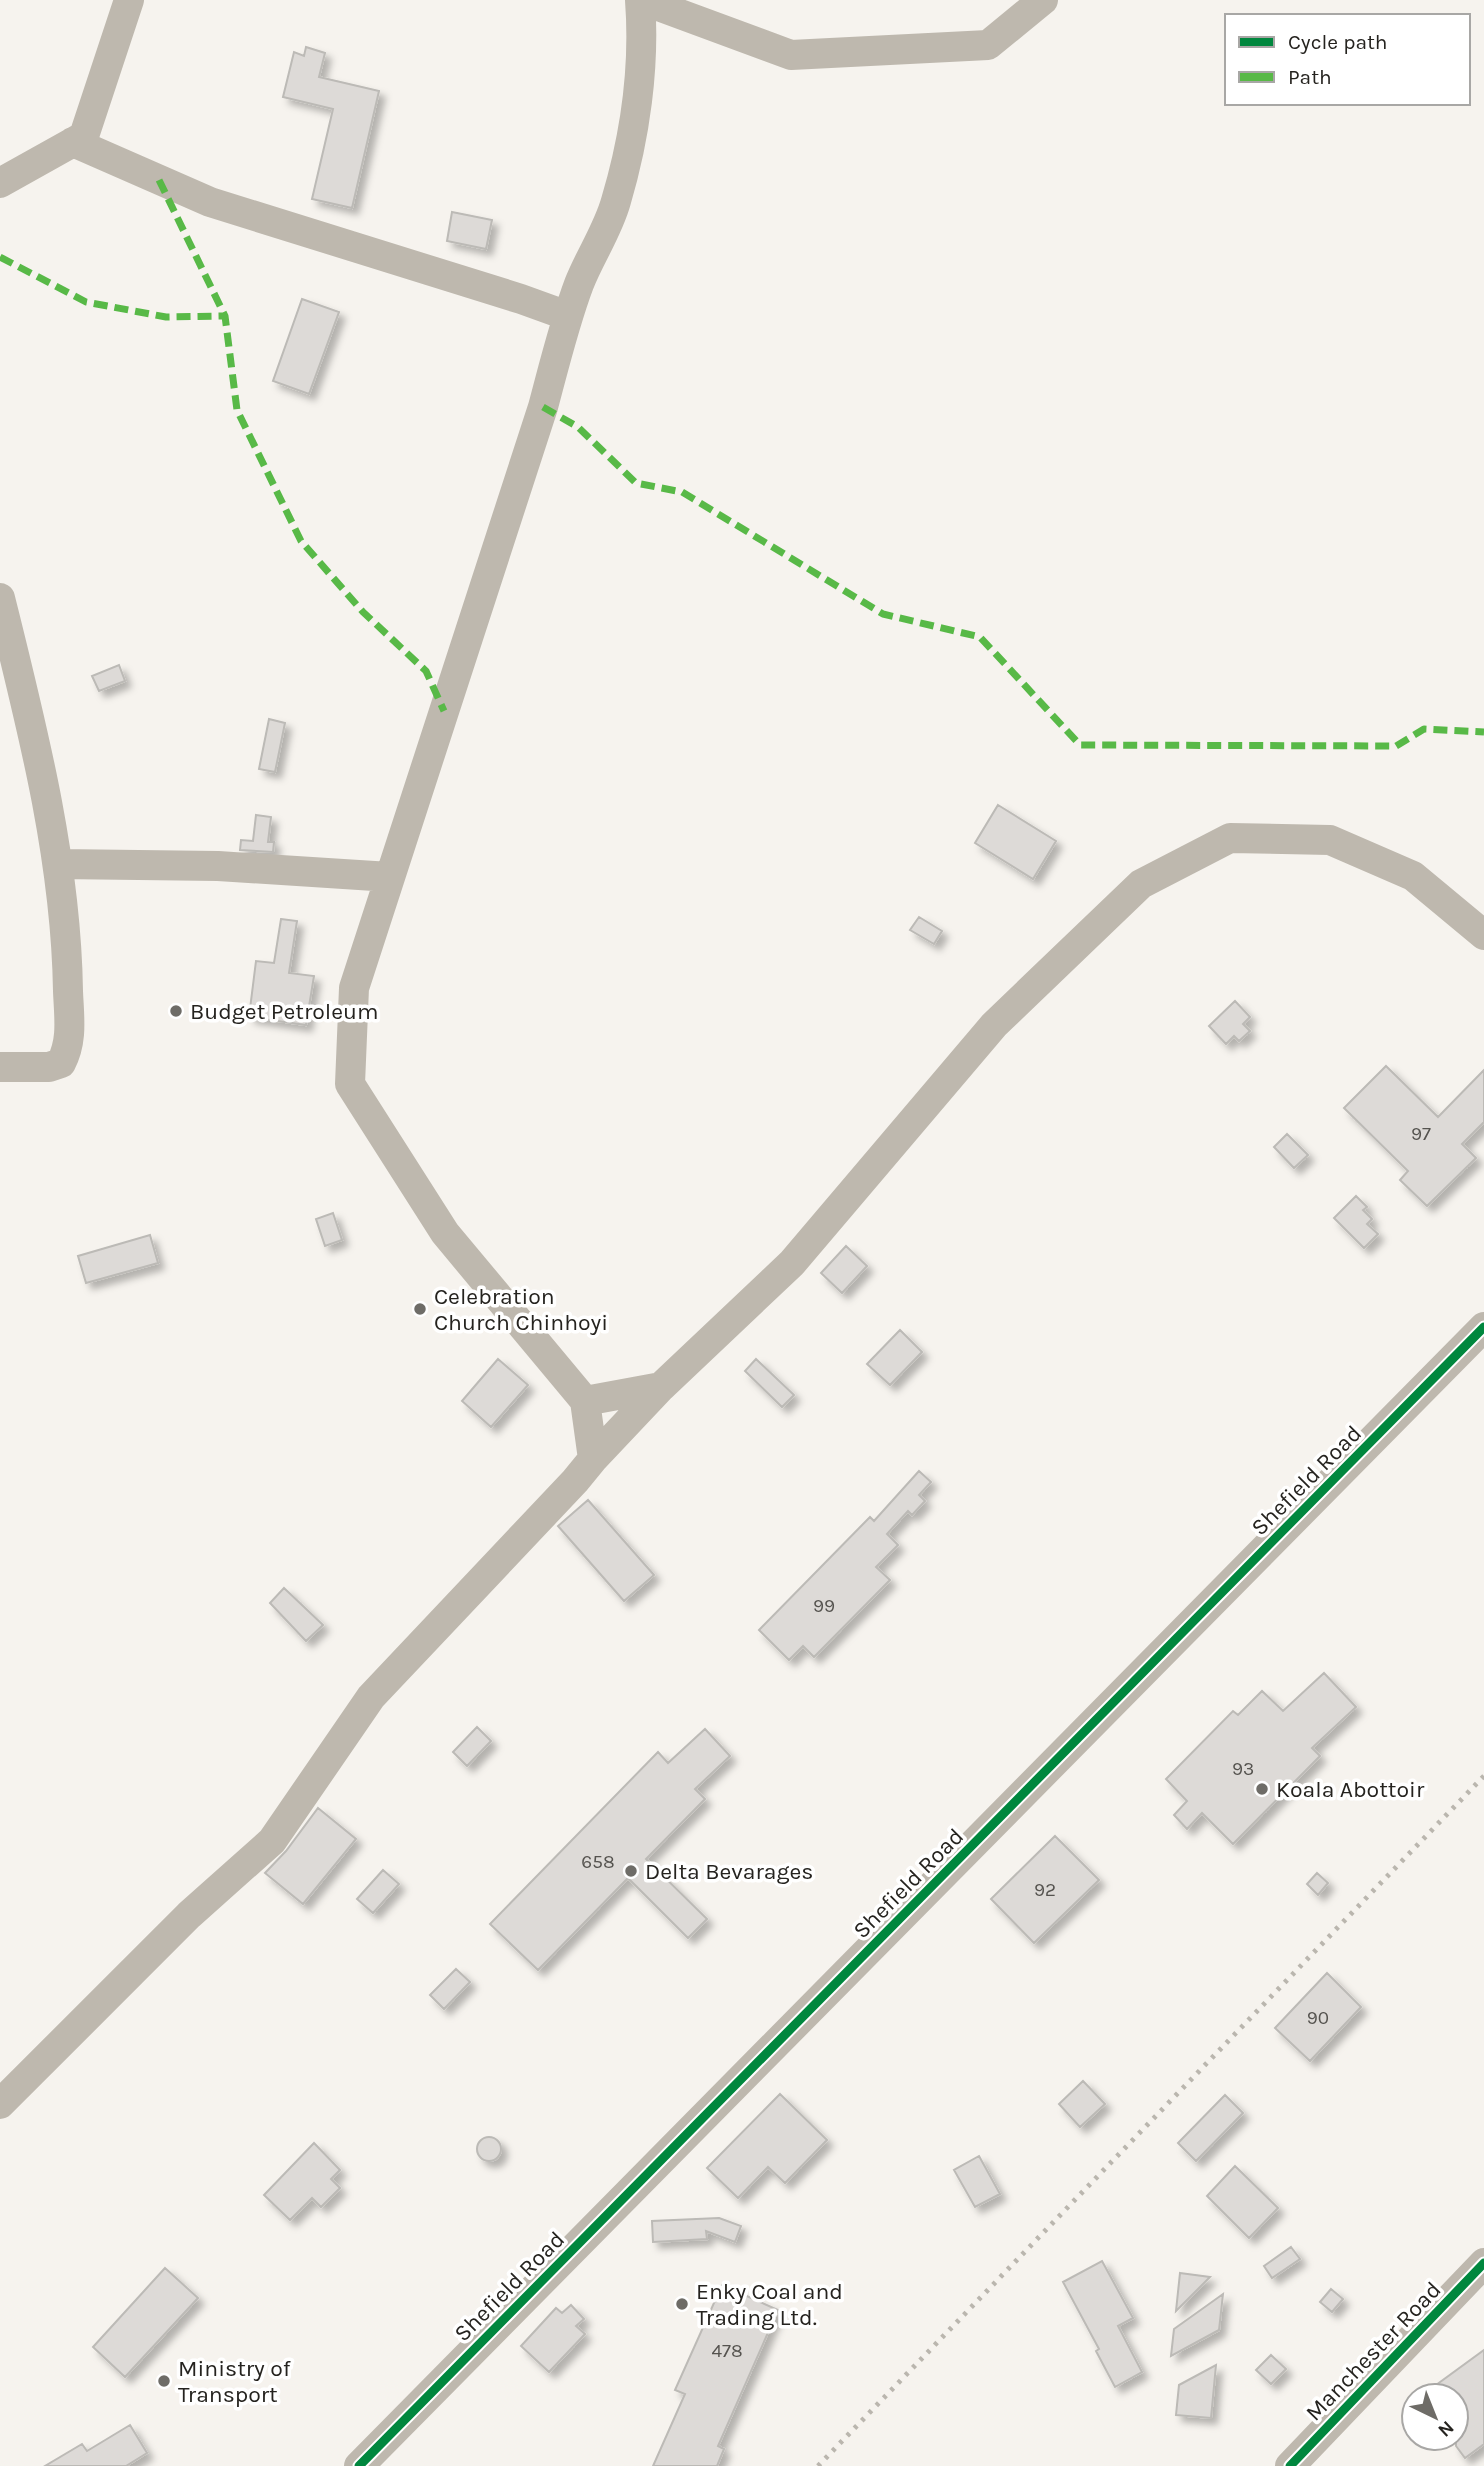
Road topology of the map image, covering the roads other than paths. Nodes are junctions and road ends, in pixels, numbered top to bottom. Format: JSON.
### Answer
{"nodes":[{"id":1,"x":641,"y":0,"type":"edge"},
{"id":2,"x":1043,"y":0,"type":"edge"},
{"id":3,"x":120,"y":3,"type":"edge"},
{"id":4,"x":73,"y":142,"type":"junction"},
{"id":5,"x":0,"y":183,"type":"edge"},
{"id":6,"x":568,"y":317,"type":"junction"},
{"id":7,"x":0,"y":598,"type":"edge"},
{"id":8,"x":59,"y":864,"type":"junction"},
{"id":9,"x":390,"y":877,"type":"junction"},
{"id":10,"x":1484,"y":935,"type":"edge"},
{"id":11,"x":0,"y":1067,"type":"edge"},
{"id":12,"x":1484,"y":1327,"type":"edge"},
{"id":13,"x":662,"y":1387,"type":"junction"},
{"id":14,"x":585,"y":1401,"type":"junction"},
{"id":15,"x":593,"y":1459,"type":"junction"},
{"id":16,"x":0,"y":2104,"type":"edge"},
{"id":17,"x":1484,"y":2263,"type":"edge"},
{"id":18,"x":359,"y":2466,"type":"edge"},
{"id":19,"x":1290,"y":2466,"type":"edge"}],
"edges":[{"from":1,"to":2,"type":"street"},
{"from":1,"to":6,"type":"street"},
{"from":3,"to":4,"type":"street"},
{"from":4,"to":5,"type":"street"},
{"from":4,"to":6,"type":"street"},
{"from":6,"to":9,"type":"street"},
{"from":7,"to":8,"type":"street"},
{"from":8,"to":9,"type":"street"},
{"from":8,"to":11,"type":"street"},
{"from":9,"to":14,"type":"street"},
{"from":10,"to":13,"type":"street"},
{"from":12,"to":18,"type":"street","name":"Shefield Road"},
{"from":13,"to":14,"type":"street"},
{"from":13,"to":15,"type":"street"},
{"from":14,"to":15,"type":"street"},
{"from":15,"to":16,"type":"street"},
{"from":17,"to":19,"type":"street","name":"Manchester Road"}]}
